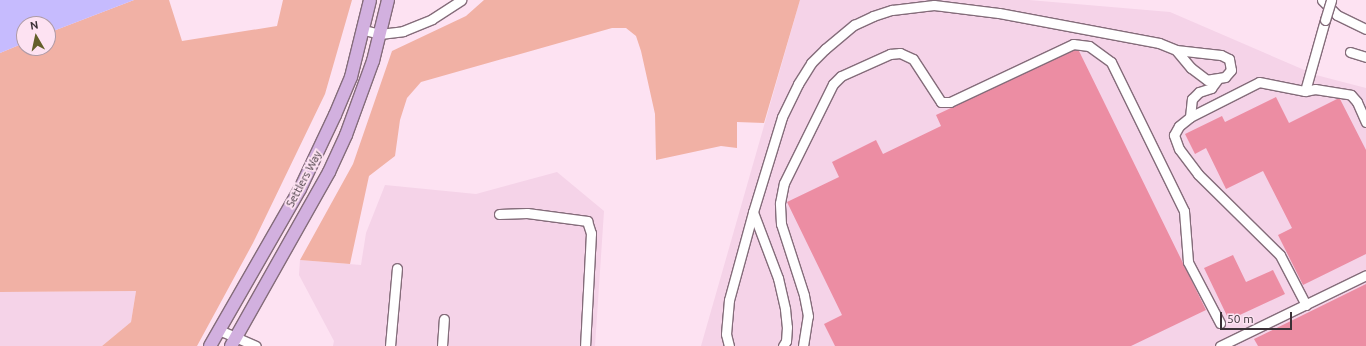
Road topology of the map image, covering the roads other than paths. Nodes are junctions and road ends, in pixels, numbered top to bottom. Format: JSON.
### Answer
{"nodes":[{"id":1,"x":370,"y":0,"type":"edge"},
{"id":2,"x":388,"y":0,"type":"edge"},
{"id":3,"x":461,"y":0,"type":"edge"},
{"id":4,"x":1322,"y":0,"type":"edge"},
{"id":5,"x":1331,"y":0,"type":"edge"},
{"id":6,"x":1366,"y":29,"type":"edge"},
{"id":7,"x":364,"y":30,"type":"junction"},
{"id":8,"x":380,"y":34,"type":"junction"},
{"id":9,"x":1176,"y":50,"type":"junction"},
{"id":10,"x":1350,"y":52,"type":"dead end"},
{"id":11,"x":1366,"y":57,"type":"edge"},
{"id":12,"x":1217,"y":80,"type":"junction"},
{"id":13,"x":1305,"y":91,"type":"junction"},
{"id":14,"x":1190,"y":117,"type":"junction"},
{"id":15,"x":1366,"y":122,"type":"edge"},
{"id":16,"x":753,"y":212,"type":"junction"},
{"id":17,"x":499,"y":214,"type":"dead end"},
{"id":18,"x":397,"y":268,"type":"dead end"},
{"id":19,"x":1366,"y":275,"type":"edge"},
{"id":20,"x":1306,"y":305,"type":"junction"},
{"id":21,"x":444,"y":319,"type":"dead end"},
{"id":22,"x":1220,"y":322,"type":"dead end"},
{"id":23,"x":219,"y":330,"type":"junction"},
{"id":24,"x":233,"y":342,"type":"edge"},
{"id":25,"x":210,"y":346,"type":"edge"},
{"id":26,"x":256,"y":346,"type":"edge"},
{"id":27,"x":390,"y":346,"type":"edge"},
{"id":28,"x":442,"y":346,"type":"edge"},
{"id":29,"x":584,"y":346,"type":"edge"},
{"id":30,"x":729,"y":346,"type":"edge"},
{"id":31,"x":783,"y":346,"type":"edge"},
{"id":32,"x":803,"y":346,"type":"edge"},
{"id":33,"x":1220,"y":346,"type":"edge"}],
"edges":[{"from":1,"to":7,"type":"main road","name":"Settlers Way"},
{"from":2,"to":8,"type":"main road","name":"Settlers Way"},
{"from":3,"to":8,"type":"street"},
{"from":4,"to":6,"type":"street"},
{"from":5,"to":13,"type":"street","bridge":true},
{"from":7,"to":8,"type":"street"},
{"from":7,"to":23,"type":"main road","name":"Settlers Way"},
{"from":8,"to":24,"type":"main road","name":"Settlers Way"},
{"from":9,"to":12,"type":"street"},
{"from":9,"to":12,"type":"street"},
{"from":9,"to":16,"type":"street"},
{"from":10,"to":11,"type":"street"},
{"from":12,"to":14,"type":"street"},
{"from":13,"to":14,"type":"street"},
{"from":13,"to":15,"type":"street"},
{"from":14,"to":20,"type":"street"},
{"from":16,"to":30,"type":"street"},
{"from":16,"to":31,"type":"street"},
{"from":17,"to":29,"type":"street"},
{"from":18,"to":27,"type":"street"},
{"from":19,"to":20,"type":"street"},
{"from":20,"to":33,"type":"street"},
{"from":21,"to":28,"type":"street"},
{"from":22,"to":32,"type":"street"},
{"from":23,"to":24,"type":"street"},
{"from":23,"to":25,"type":"main road","name":"Settlers Way"},
{"from":24,"to":26,"type":"street"}]}
